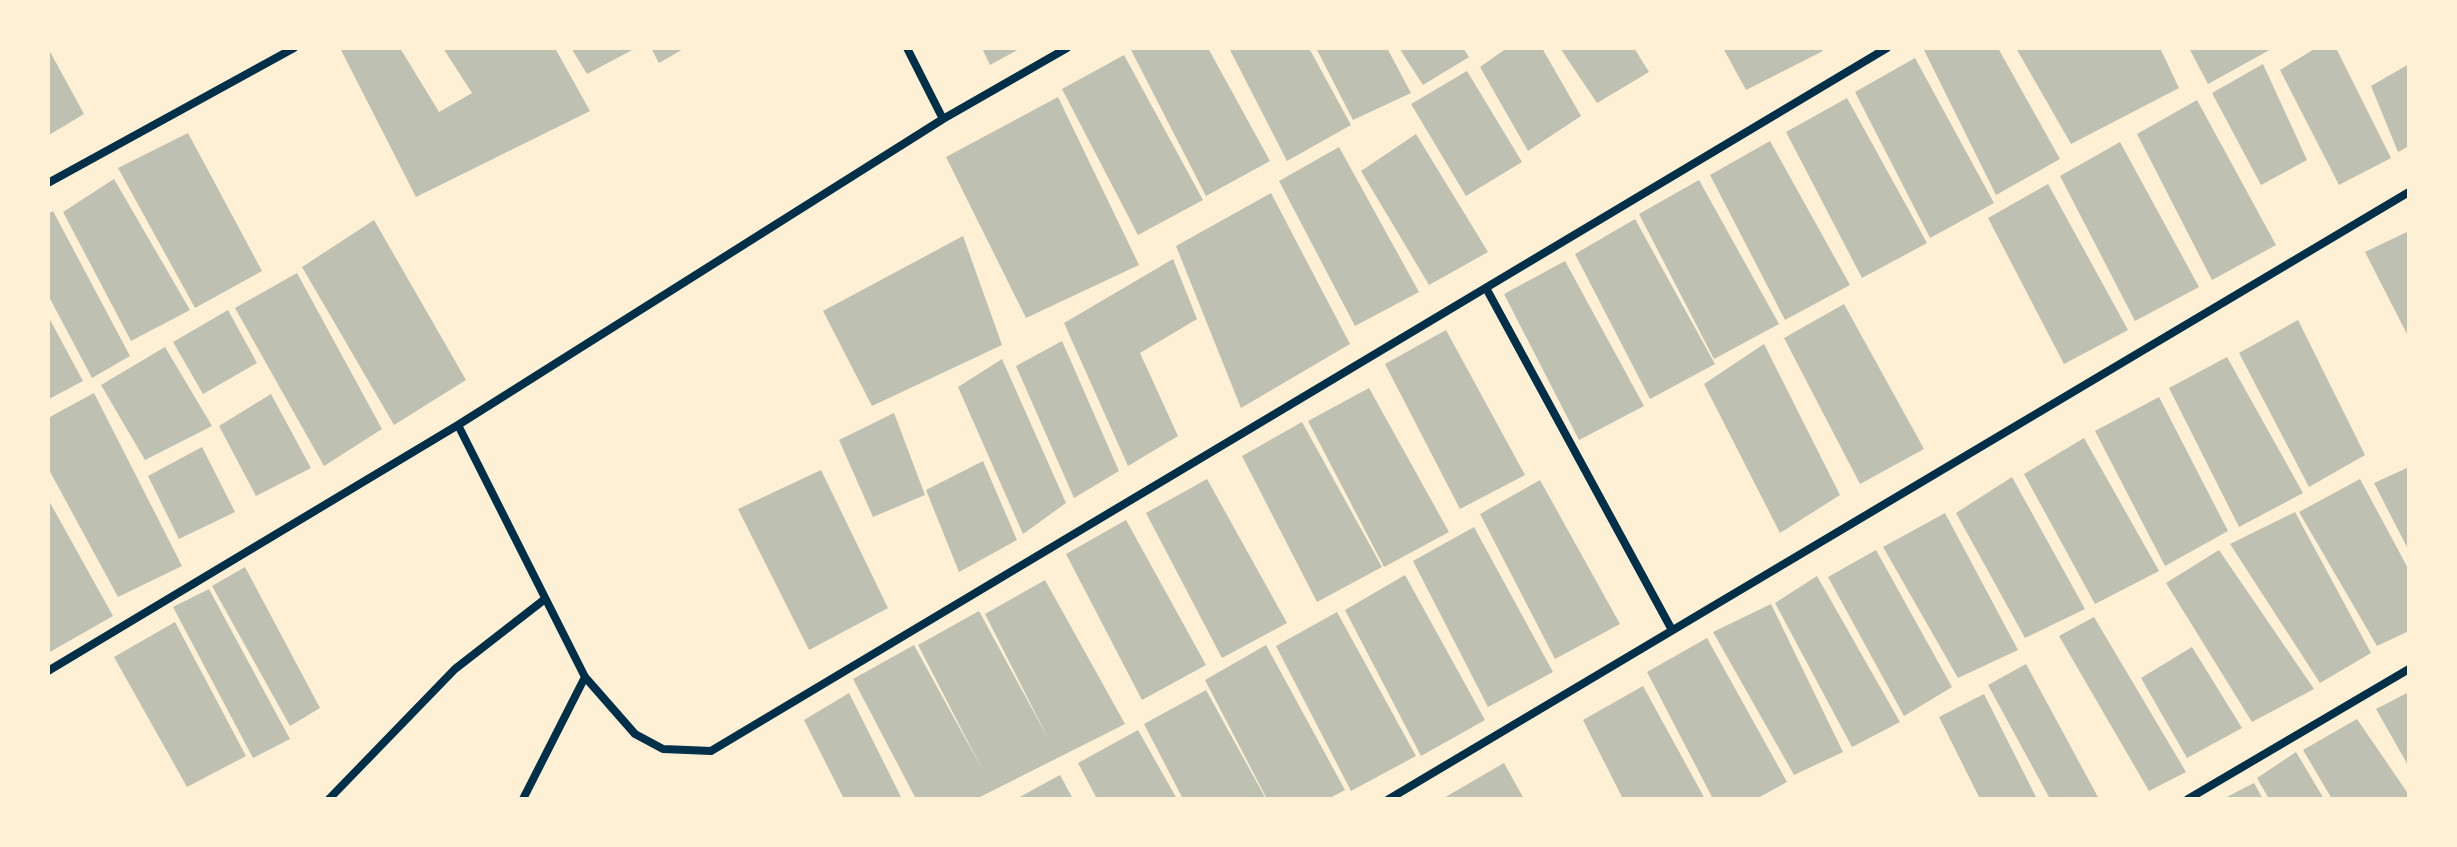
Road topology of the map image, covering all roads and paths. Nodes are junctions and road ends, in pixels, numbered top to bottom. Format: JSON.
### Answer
{"nodes":[{"id":1,"x":294,"y":48,"type":"edge"},
{"id":2,"x":907,"y":48,"type":"edge"},
{"id":3,"x":1067,"y":48,"type":"edge"},
{"id":4,"x":1887,"y":48,"type":"edge"},
{"id":5,"x":943,"y":119,"type":"junction"},
{"id":6,"x":48,"y":183,"type":"edge"},
{"id":7,"x":2409,"y":192,"type":"edge"},
{"id":8,"x":1486,"y":288,"type":"junction"},
{"id":9,"x":458,"y":425,"type":"junction"},
{"id":10,"x":545,"y":599,"type":"junction"},
{"id":11,"x":1672,"y":630,"type":"junction"},
{"id":12,"x":2409,"y":669,"type":"edge"},
{"id":13,"x":48,"y":671,"type":"edge"},
{"id":14,"x":585,"y":677,"type":"junction"},
{"id":15,"x":329,"y":799,"type":"edge"},
{"id":16,"x":523,"y":799,"type":"edge"},
{"id":17,"x":1389,"y":799,"type":"edge"},
{"id":18,"x":2188,"y":799,"type":"edge"}],
"edges":[{"from":1,"to":6,"type":"street"},
{"from":2,"to":5,"type":"street"},
{"from":3,"to":5,"type":"street"},
{"from":4,"to":8,"type":"street"},
{"from":5,"to":9,"type":"street"},
{"from":7,"to":11,"type":"street"},
{"from":8,"to":11,"type":"street"},
{"from":8,"to":14,"type":"street"},
{"from":9,"to":10,"type":"street"},
{"from":9,"to":13,"type":"street"},
{"from":10,"to":14,"type":"street"},
{"from":10,"to":15,"type":"street"},
{"from":11,"to":17,"type":"street"},
{"from":12,"to":18,"type":"street"},
{"from":14,"to":16,"type":"street"}]}
